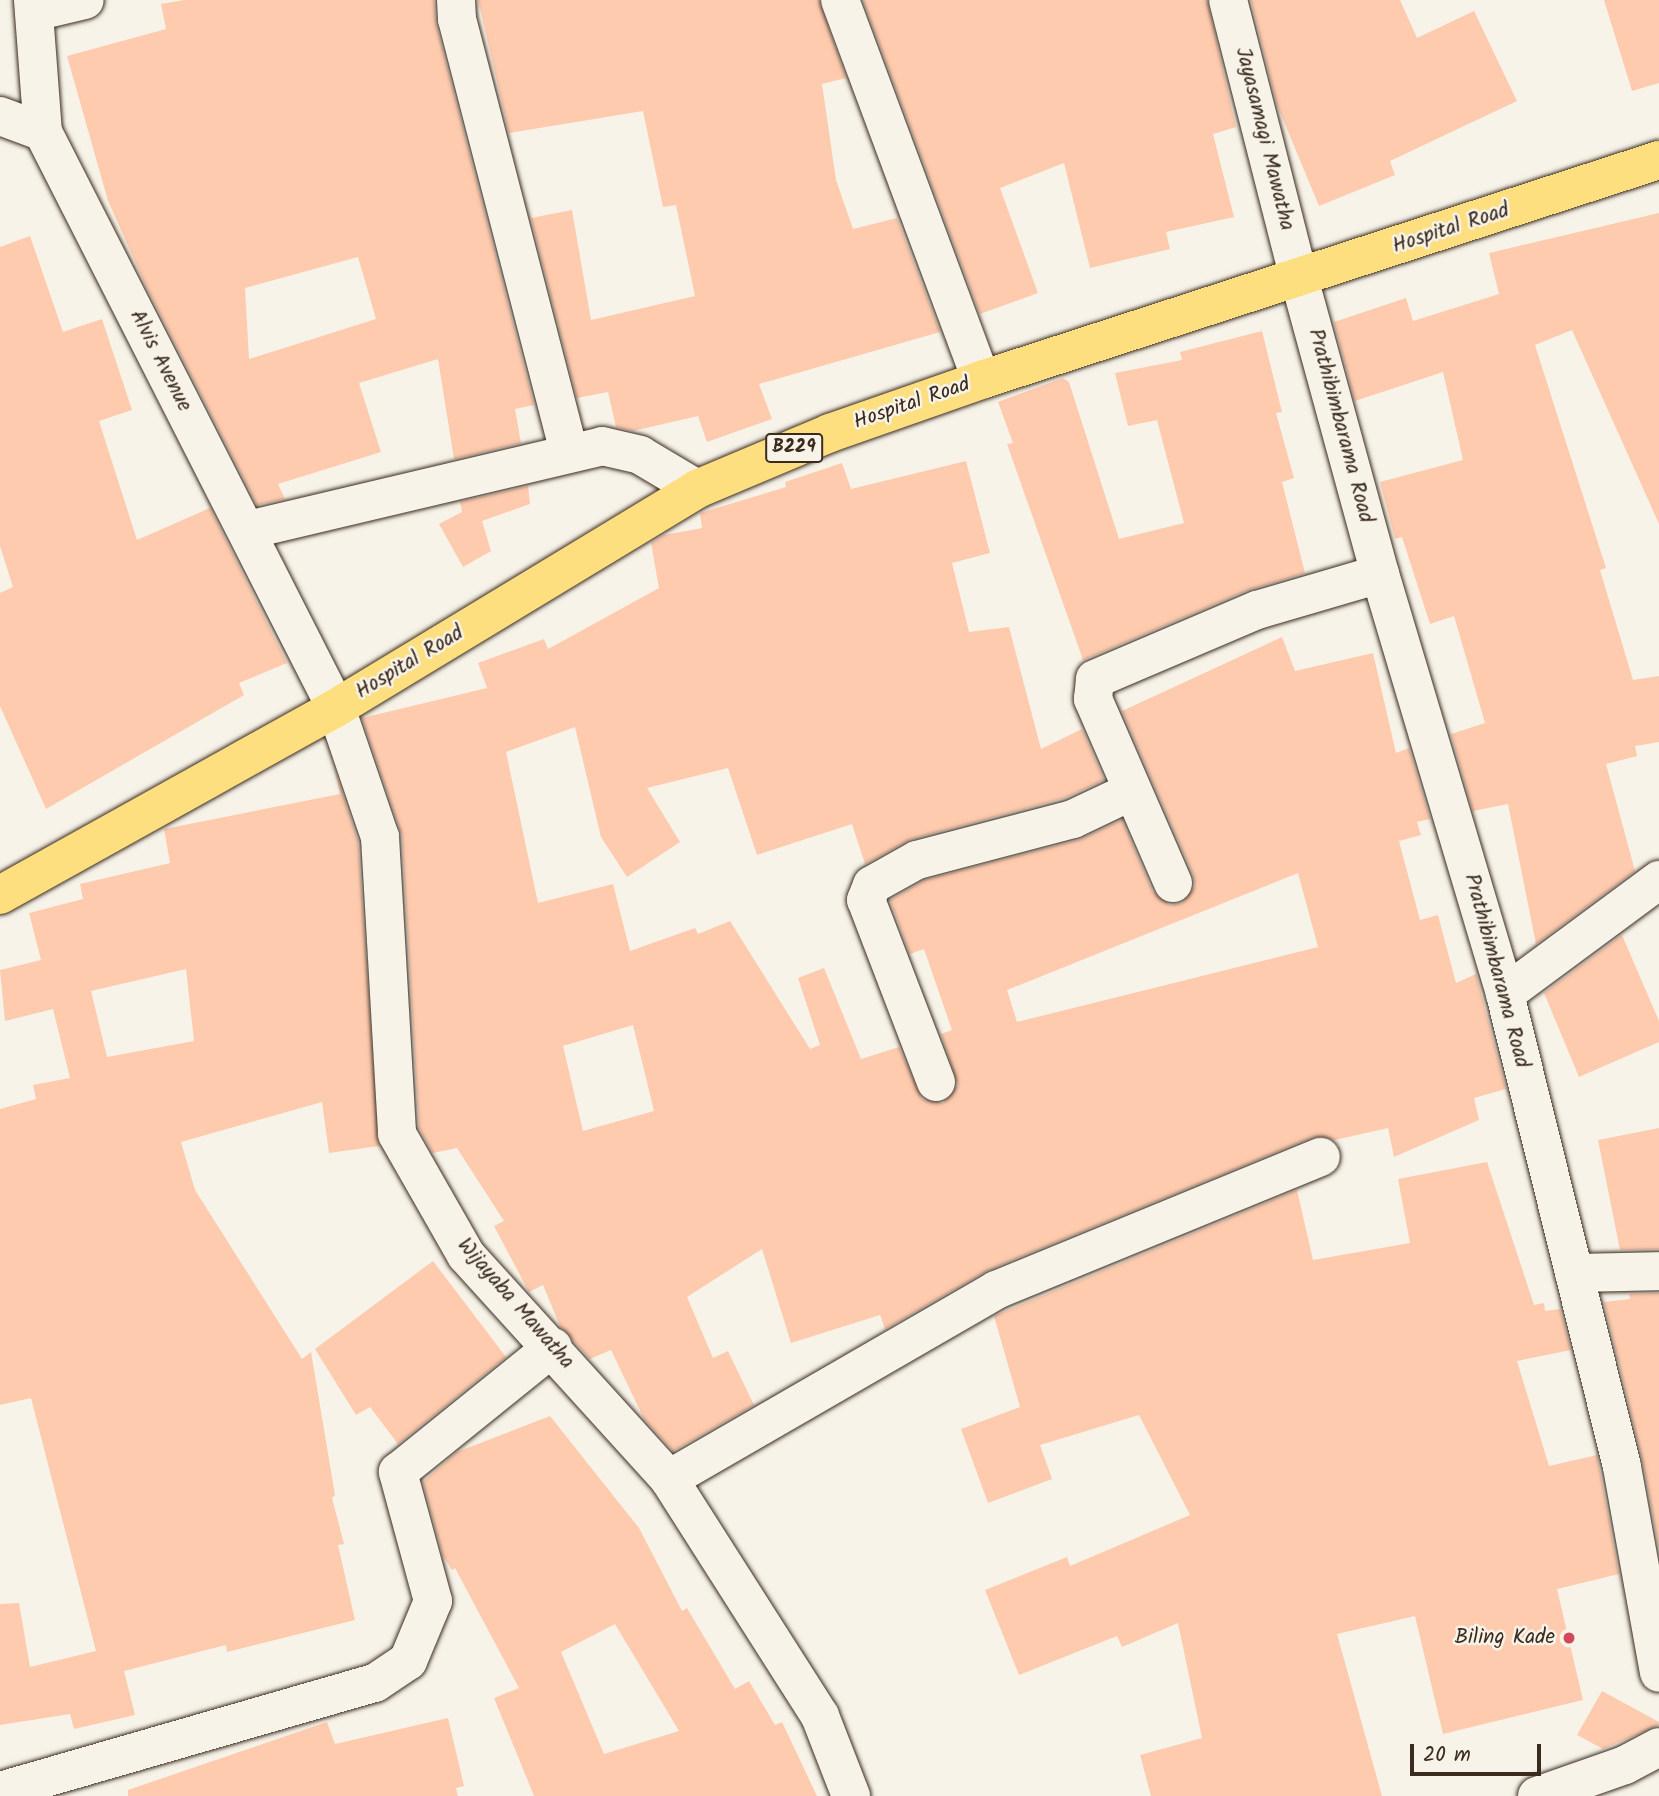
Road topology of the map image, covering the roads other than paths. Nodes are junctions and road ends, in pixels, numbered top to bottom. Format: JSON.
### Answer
{"nodes":[{"id":1,"x":85,"y":0,"type":"edge"},
{"id":2,"x":456,"y":0,"type":"edge"},
{"id":3,"x":840,"y":0,"type":"edge"},
{"id":4,"x":1228,"y":0,"type":"edge"},
{"id":5,"x":33,"y":6,"type":"edge"},
{"id":6,"x":0,"y":116,"type":"edge"},
{"id":7,"x":43,"y":132,"type":"junction"},
{"id":8,"x":1659,"y":160,"type":"edge"},
{"id":9,"x":1300,"y":278,"type":"junction"},
{"id":10,"x":981,"y":380,"type":"junction"},
{"id":11,"x":569,"y":453,"type":"junction"},
{"id":12,"x":697,"y":489,"type":"junction"},
{"id":13,"x":248,"y":530,"type":"junction"},
{"id":14,"x":1380,"y":574,"type":"junction"},
{"id":15,"x":336,"y":708,"type":"junction"},
{"id":16,"x":1132,"y":792,"type":"junction"},
{"id":17,"x":1659,"y":880,"type":"edge"},
{"id":18,"x":1173,"y":883,"type":"dead end"},
{"id":19,"x":0,"y":895,"type":"edge"},
{"id":20,"x":1505,"y":993,"type":"junction"},
{"id":21,"x":936,"y":1082,"type":"dead end"},
{"id":22,"x":1321,"y":1157,"type":"dead end"},
{"id":23,"x":1659,"y":1271,"type":"edge"},
{"id":24,"x":1573,"y":1273,"type":"junction"},
{"id":25,"x":553,"y":1347,"type":"junction"},
{"id":26,"x":668,"y":1479,"type":"junction"},
{"id":27,"x":1659,"y":1673,"type":"edge"},
{"id":28,"x":1659,"y":1747,"type":"edge"},
{"id":29,"x":0,"y":1791,"type":"edge"},
{"id":30,"x":851,"y":1796,"type":"edge"},
{"id":31,"x":1537,"y":1796,"type":"edge"}],
"edges":[{"from":1,"to":5,"type":"street"},
{"from":2,"to":11,"type":"street"},
{"from":3,"to":10,"type":"street"},
{"from":4,"to":9,"type":"street","name":"Jayasamagi Mawatha"},
{"from":5,"to":7,"type":"street","name":"Alvis Avenue"},
{"from":6,"to":7,"type":"street"},
{"from":7,"to":13,"type":"street","name":"Alvis Avenue"},
{"from":8,"to":9,"type":"main road","name":"Hospital Road","number":"B229"},
{"from":9,"to":10,"type":"main road","name":"Hospital Road","number":"B229"},
{"from":9,"to":14,"type":"street","name":"Prathibimbarama Road"},
{"from":10,"to":12,"type":"main road","name":"Hospital Road","number":"B229"},
{"from":11,"to":12,"type":"street"},
{"from":11,"to":13,"type":"street"},
{"from":12,"to":15,"type":"main road","name":"Hospital Road","number":"B229"},
{"from":13,"to":15,"type":"street","name":"Alvis Avenue"},
{"from":14,"to":16,"type":"street"},
{"from":14,"to":20,"type":"street","name":"Prathibimbarama Road"},
{"from":15,"to":19,"type":"main road","name":"Hospital Road","number":"B229"},
{"from":15,"to":25,"type":"street","name":"Wijayaba Mawatha"},
{"from":16,"to":18,"type":"street"},
{"from":16,"to":21,"type":"street"},
{"from":17,"to":20,"type":"street"},
{"from":20,"to":24,"type":"street","name":"Prathibimbarama Road"},
{"from":22,"to":26,"type":"street"},
{"from":23,"to":24,"type":"street"},
{"from":24,"to":27,"type":"street","name":"Prathibimbarama Road"},
{"from":25,"to":26,"type":"street","name":"Wijayaba Mawatha"},
{"from":25,"to":29,"type":"street"},
{"from":26,"to":30,"type":"street","name":"Wijayaba Mawatha"},
{"from":28,"to":31,"type":"street"}]}
